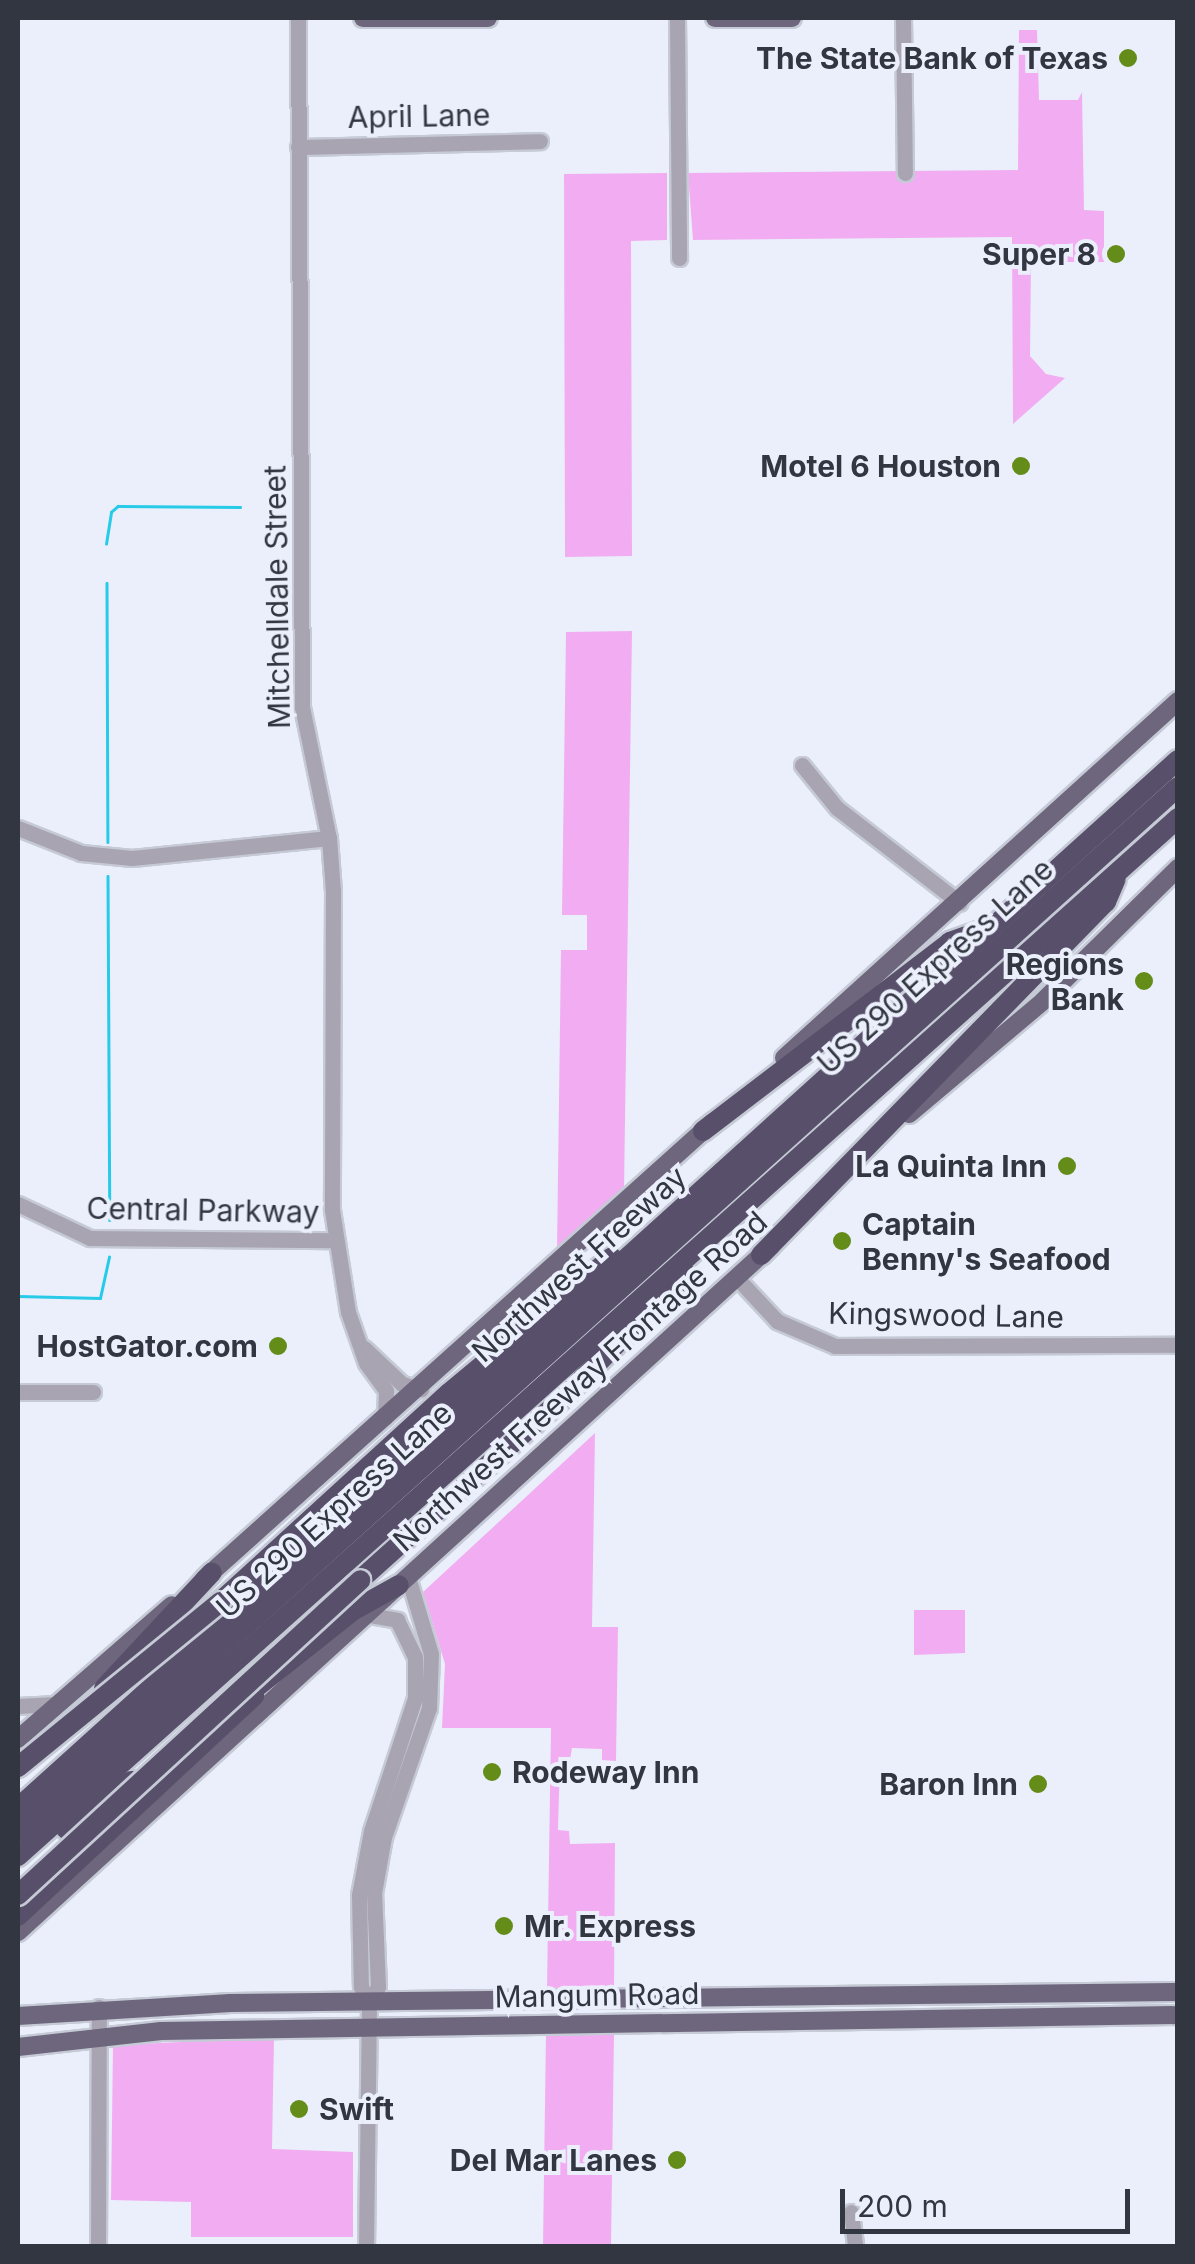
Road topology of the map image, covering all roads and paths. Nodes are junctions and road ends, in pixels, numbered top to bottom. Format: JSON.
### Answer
{"nodes":[{"id":1,"x":298,"y":18,"type":"edge"},
{"id":2,"x":363,"y":18,"type":"edge"},
{"id":3,"x":488,"y":18,"type":"edge"},
{"id":4,"x":677,"y":18,"type":"edge"},
{"id":5,"x":715,"y":18,"type":"edge"},
{"id":6,"x":792,"y":18,"type":"edge"},
{"id":7,"x":903,"y":18,"type":"edge"},
{"id":8,"x":540,"y":141,"type":"dead end"},
{"id":9,"x":298,"y":146,"type":"junction"},
{"id":10,"x":905,"y":173,"type":"dead end"},
{"id":11,"x":679,"y":258,"type":"dead end"},
{"id":12,"x":1178,"y":701,"type":"edge"},
{"id":13,"x":1170,"y":716,"type":"edge"},
{"id":14,"x":1178,"y":760,"type":"edge"},
{"id":15,"x":802,"y":765,"type":"dead end"},
{"id":16,"x":1178,"y":786,"type":"edge"},
{"id":17,"x":1178,"y":818,"type":"edge"},
{"id":18,"x":18,"y":828,"type":"edge"},
{"id":19,"x":329,"y":838,"type":"junction"},
{"id":20,"x":1178,"y":868,"type":"edge"},
{"id":21,"x":1120,"y":870,"type":"junction"},
{"id":22,"x":960,"y":903,"type":"junction"},
{"id":23,"x":994,"y":926,"type":"junction"},
{"id":24,"x":703,"y":1131,"type":"junction"},
{"id":25,"x":18,"y":1204,"type":"edge"},
{"id":26,"x":668,"y":1224,"type":"junction"},
{"id":27,"x":730,"y":1224,"type":"junction"},
{"id":28,"x":334,"y":1240,"type":"junction"},
{"id":29,"x":761,"y":1255,"type":"junction"},
{"id":30,"x":738,"y":1278,"type":"junction"},
{"id":31,"x":1178,"y":1345,"type":"edge"},
{"id":32,"x":364,"y":1348,"type":"junction"},
{"id":33,"x":420,"y":1389,"type":"junction"},
{"id":34,"x":18,"y":1392,"type":"edge"},
{"id":35,"x":92,"y":1392,"type":"dead end"},
{"id":36,"x":384,"y":1422,"type":"junction"},
{"id":37,"x":212,"y":1572,"type":"junction"},
{"id":38,"x":403,"y":1581,"type":"junction"},
{"id":39,"x":364,"y":1614,"type":"junction"},
{"id":40,"x":286,"y":1666,"type":"junction"},
{"id":41,"x":56,"y":1704,"type":"junction"},
{"id":42,"x":18,"y":1706,"type":"edge"},
{"id":43,"x":18,"y":1739,"type":"edge"},
{"id":44,"x":18,"y":1767,"type":"edge"},
{"id":45,"x":18,"y":1780,"type":"edge"},
{"id":46,"x":18,"y":1808,"type":"edge"},
{"id":47,"x":18,"y":1831,"type":"edge"},
{"id":48,"x":18,"y":1858,"type":"edge"},
{"id":49,"x":18,"y":1895,"type":"edge"},
{"id":50,"x":18,"y":1916,"type":"edge"},
{"id":51,"x":18,"y":1932,"type":"edge"},
{"id":52,"x":1094,"y":1992,"type":"junction"},
{"id":53,"x":1178,"y":1992,"type":"edge"},
{"id":54,"x":841,"y":1996,"type":"junction"},
{"id":55,"x":506,"y":2001,"type":"junction"},
{"id":56,"x":369,"y":2002,"type":"junction"},
{"id":57,"x":232,"y":2003,"type":"junction"},
{"id":58,"x":99,"y":2007,"type":"junction"},
{"id":59,"x":1178,"y":2015,"type":"edge"},
{"id":60,"x":18,"y":2016,"type":"edge"},
{"id":61,"x":1094,"y":2017,"type":"junction"},
{"id":62,"x":842,"y":2019,"type":"junction"},
{"id":63,"x":505,"y":2024,"type":"junction"},
{"id":64,"x":369,"y":2026,"type":"junction"},
{"id":65,"x":232,"y":2029,"type":"junction"},
{"id":66,"x":99,"y":2036,"type":"junction"},
{"id":67,"x":18,"y":2047,"type":"edge"},
{"id":68,"x":851,"y":2212,"type":"dead end"},
{"id":69,"x":98,"y":2246,"type":"edge"},
{"id":70,"x":366,"y":2246,"type":"edge"},
{"id":71,"x":855,"y":2246,"type":"edge"}],
"edges":[{"from":1,"to":9,"type":"street","name":"Mitchelldale Street"},
{"from":2,"to":3,"type":"main road"},
{"from":4,"to":11,"type":"street"},
{"from":5,"to":6,"type":"main road"},
{"from":7,"to":10,"type":"street"},
{"from":8,"to":9,"type":"street","name":"April Lane"},
{"from":9,"to":19,"type":"street","name":"Mitchelldale Street"},
{"from":12,"to":13,"type":"main road"},
{"from":13,"to":22,"type":"main road"},
{"from":14,"to":23,"type":"highway","name":"Northwest Freeway"},
{"from":15,"to":22,"type":"street"},
{"from":16,"to":47,"type":"highway","name":"US 290 Express Lane"},
{"from":17,"to":21,"type":"highway"},
{"from":18,"to":19,"type":"street"},
{"from":19,"to":28,"type":"street","name":"Mitchelldale Street"},
{"from":20,"to":29,"type":"main road","name":"Northwest Freeway Frontage Road"},
{"from":21,"to":27,"type":"highway"},
{"from":21,"to":29,"type":"highway"},
{"from":22,"to":24,"type":"main road"},
{"from":23,"to":24,"type":"highway"},
{"from":23,"to":26,"type":"highway","name":"Northwest Freeway"},
{"from":24,"to":33,"type":"main road"},
{"from":25,"to":28,"type":"street","name":"Central Parkway"},
{"from":26,"to":44,"type":"highway","bridge":true},
{"from":26,"to":46,"type":"highway","name":"Northwest Freeway"},
{"from":27,"to":48,"type":"highway"},
{"from":27,"to":49,"type":"highway","bridge":true},
{"from":28,"to":32,"type":"street","name":"Mitchelldale Street"},
{"from":29,"to":30,"type":"main road","name":"Northwest Freeway Frontage Road"},
{"from":30,"to":31,"type":"street","name":"Kingswood Lane"},
{"from":30,"to":38,"type":"main road","name":"Northwest Freeway Frontage Road"},
{"from":32,"to":33,"type":"street","name":"Mitchelldale Street"},
{"from":32,"to":36,"type":"street","name":"Mitchelldale Street"},
{"from":33,"to":36,"type":"main road"},
{"from":34,"to":35,"type":"street"},
{"from":36,"to":37,"type":"main road"},
{"from":37,"to":41,"type":"main road"},
{"from":37,"to":45,"type":"highway"},
{"from":38,"to":39,"type":"main road","name":"Northwest Freeway Frontage Road"},
{"from":38,"to":40,"type":"highway"},
{"from":38,"to":56,"type":"street"},
{"from":39,"to":51,"type":"main road","name":"Northwest Freeway Frontage Road"},
{"from":39,"to":56,"type":"street"},
{"from":40,"to":48,"type":"highway"},
{"from":40,"to":50,"type":"highway"},
{"from":41,"to":42,"type":"street"},
{"from":41,"to":43,"type":"main road"},
{"from":52,"to":53,"type":"main road","name":"Mangum Road"},
{"from":52,"to":54,"type":"main road","name":"Mangum Road"},
{"from":52,"to":61,"type":"main road"},
{"from":54,"to":55,"type":"main road","name":"Mangum Road"},
{"from":54,"to":62,"type":"main road"},
{"from":55,"to":56,"type":"main road","name":"Mangum Road"},
{"from":55,"to":63,"type":"main road"},
{"from":56,"to":57,"type":"main road","name":"Mangum Road"},
{"from":56,"to":64,"type":"street"},
{"from":57,"to":58,"type":"main road","name":"Mangum Road"},
{"from":57,"to":65,"type":"main road"},
{"from":58,"to":60,"type":"main road","name":"Mangum Road"},
{"from":58,"to":66,"type":"street"},
{"from":59,"to":61,"type":"main road","name":"Mangum Road"},
{"from":61,"to":62,"type":"main road","name":"Mangum Road"},
{"from":62,"to":63,"type":"main road","name":"Mangum Road"},
{"from":63,"to":64,"type":"main road","name":"Mangum Road"},
{"from":64,"to":65,"type":"main road","name":"Mangum Road"},
{"from":64,"to":70,"type":"street"},
{"from":65,"to":66,"type":"main road","name":"Mangum Road"},
{"from":66,"to":67,"type":"main road","name":"Mangum Road"},
{"from":66,"to":69,"type":"street"},
{"from":68,"to":71,"type":"street"}]}
